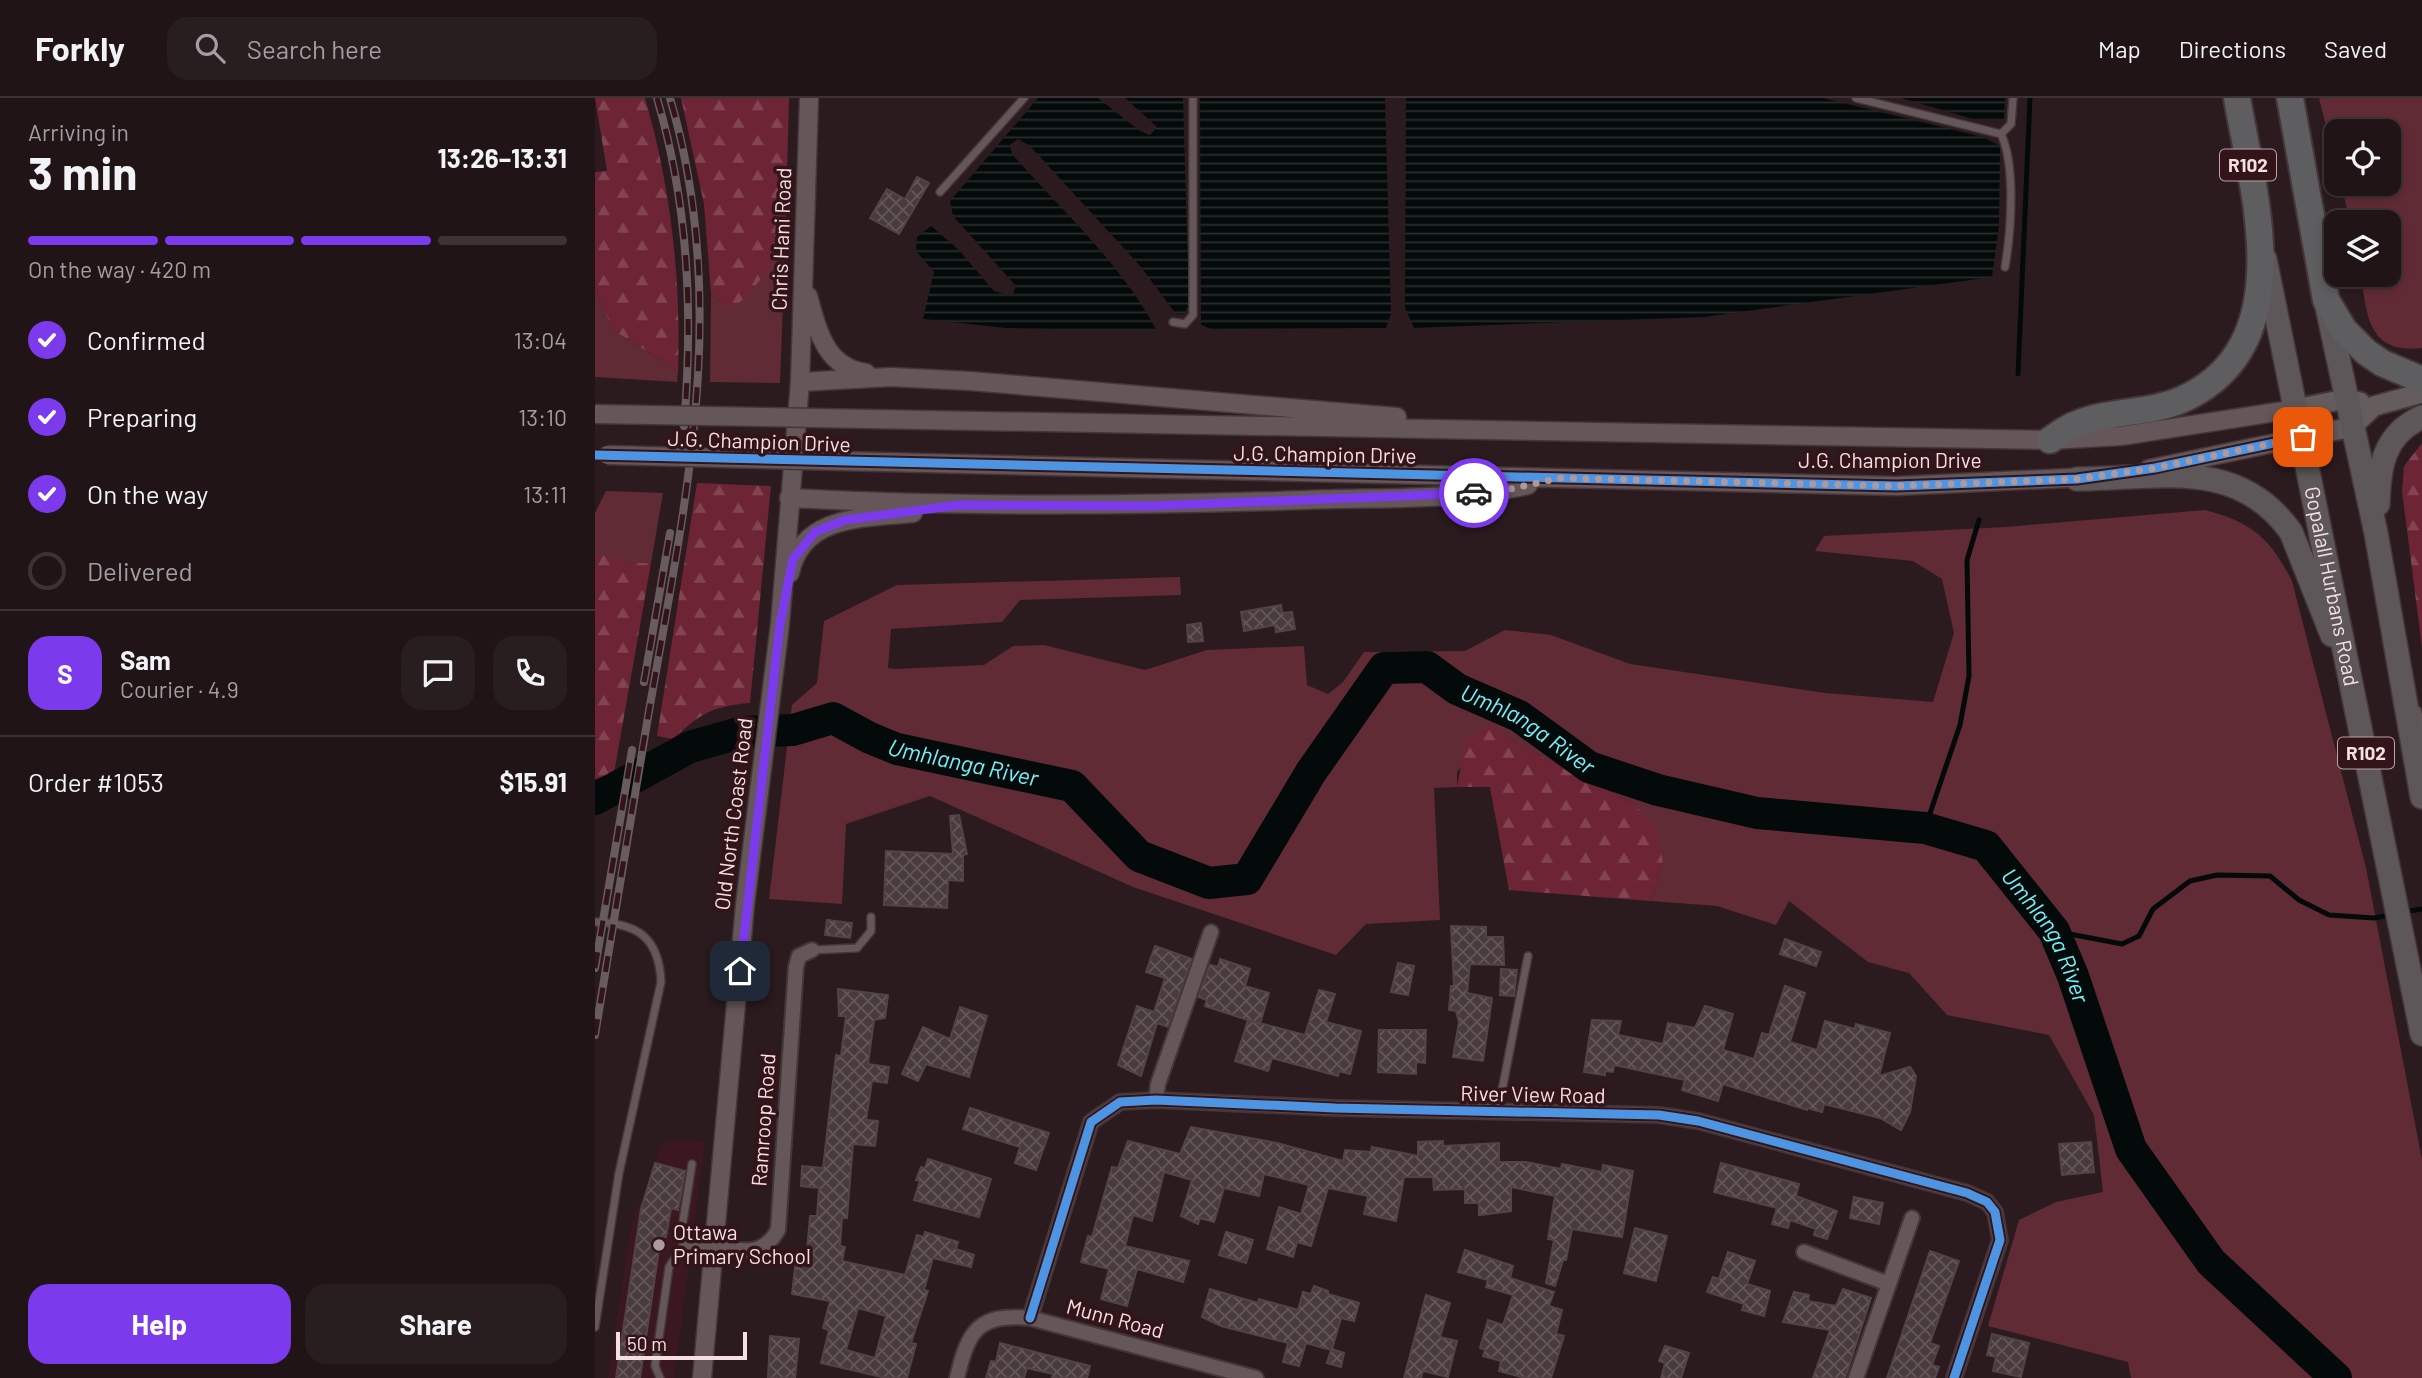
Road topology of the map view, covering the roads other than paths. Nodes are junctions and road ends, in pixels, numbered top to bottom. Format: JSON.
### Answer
{"nodes":[{"id":1,"x":809,"y":98,"type":"edge"},
{"id":2,"x":1024,"y":98,"type":"edge"},
{"id":3,"x":1193,"y":98,"type":"edge"},
{"id":4,"x":1856,"y":98,"type":"edge"},
{"id":5,"x":2013,"y":98,"type":"edge"},
{"id":6,"x":2237,"y":98,"type":"edge"},
{"id":7,"x":2290,"y":98,"type":"edge"},
{"id":8,"x":2001,"y":134,"type":"junction"},
{"id":9,"x":940,"y":192,"type":"dead end"},
{"id":10,"x":2260,"y":231,"type":"junction"},
{"id":11,"x":2005,"y":267,"type":"dead end"},
{"id":12,"x":804,"y":279,"type":"junction"},
{"id":13,"x":2326,"y":300,"type":"junction"},
{"id":14,"x":1173,"y":322,"type":"dead end"},
{"id":15,"x":891,"y":377,"type":"junction"},
{"id":16,"x":2422,"y":380,"type":"edge"},
{"id":17,"x":800,"y":382,"type":"junction"},
{"id":18,"x":2422,"y":393,"type":"edge"},
{"id":19,"x":2345,"y":399,"type":"junction"},
{"id":20,"x":2374,"y":406,"type":"junction"},
{"id":21,"x":2296,"y":409,"type":"junction"},
{"id":22,"x":595,"y":414,"type":"edge"},
{"id":23,"x":2422,"y":417,"type":"edge"},
{"id":24,"x":1436,"y":427,"type":"junction"},
{"id":25,"x":2352,"y":427,"type":"junction"},
{"id":26,"x":2303,"y":437,"type":"junction"},
{"id":27,"x":2050,"y":440,"type":"junction"},
{"id":28,"x":601,"y":455,"type":"edge"},
{"id":29,"x":1559,"y":478,"type":"junction"},
{"id":30,"x":2077,"y":479,"type":"junction"},
{"id":31,"x":789,"y":498,"type":"junction"},
{"id":32,"x":958,"y":505,"type":"junction"},
{"id":33,"x":2376,"y":533,"type":"junction"},
{"id":34,"x":780,"y":624,"type":"junction"},
{"id":35,"x":2346,"y":659,"type":"junction"},
{"id":36,"x":2398,"y":660,"type":"junction"},
{"id":37,"x":2422,"y":727,"type":"edge"},
{"id":38,"x":2422,"y":797,"type":"edge"},
{"id":39,"x":871,"y":916,"type":"dead end"},
{"id":40,"x":595,"y":922,"type":"edge"},
{"id":41,"x":1211,"y":932,"type":"dead end"},
{"id":42,"x":812,"y":950,"type":"joint"},
{"id":43,"x":1528,"y":956,"type":"dead end"},
{"id":44,"x":2422,"y":1034,"type":"edge"},
{"id":45,"x":1156,"y":1100,"type":"junction"},
{"id":46,"x":1497,"y":1111,"type":"junction"},
{"id":47,"x":691,"y":1164,"type":"dead end"},
{"id":48,"x":1912,"y":1218,"type":"dead end"},
{"id":49,"x":683,"y":1246,"type":"junction"},
{"id":50,"x":715,"y":1247,"type":"junction"},
{"id":51,"x":1804,"y":1252,"type":"dead end"},
{"id":52,"x":1889,"y":1284,"type":"junction"},
{"id":53,"x":1030,"y":1318,"type":"junction"},
{"id":54,"x":595,"y":1326,"type":"edge"},
{"id":55,"x":660,"y":1378,"type":"edge"},
{"id":56,"x":702,"y":1378,"type":"edge"},
{"id":57,"x":957,"y":1378,"type":"edge"},
{"id":58,"x":1256,"y":1378,"type":"edge"},
{"id":59,"x":1856,"y":1378,"type":"edge"},
{"id":60,"x":1954,"y":1378,"type":"edge"}],
"edges":[{"from":1,"to":12,"type":"street","name":"Chris Hani Road"},
{"from":2,"to":9,"type":"lane"},
{"from":3,"to":14,"type":"lane"},
{"from":4,"to":8,"type":"lane"},
{"from":5,"to":8,"type":"lane"},
{"from":6,"to":10,"type":"highway","name":"Gopalall Hurbans Road","number":"R102"},
{"from":7,"to":13,"type":"highway","number":"R102"},
{"from":8,"to":11,"type":"lane"},
{"from":10,"to":21,"type":"main road","name":"Gopalall Hurbans Road","number":"R102"},
{"from":10,"to":27,"type":"highway"},
{"from":12,"to":15,"type":"street"},
{"from":12,"to":17,"type":"street","name":"Chris Hani Road"},
{"from":13,"to":16,"type":"highway"},
{"from":13,"to":19,"type":"main road","number":"R102"},
{"from":15,"to":17,"type":"street"},
{"from":15,"to":24,"type":"street"},
{"from":17,"to":31,"type":"street","name":"Old North Coast Road"},
{"from":18,"to":20,"type":"main road","name":"J.G. Champion Drive"},
{"from":19,"to":20,"type":"main road","name":"J.G. Champion Drive"},
{"from":19,"to":21,"type":"main road","name":"J.G. Champion Drive"},
{"from":19,"to":25,"type":"main road","number":"R102"},
{"from":20,"to":25,"type":"main road","name":"J.G. Champion Drive"},
{"from":21,"to":26,"type":"main road","name":"Gopalall Hurbans Road","number":"R102"},
{"from":21,"to":27,"type":"street","name":"J.G. Champion Drive"},
{"from":22,"to":24,"type":"street","name":"J.G. Champion Drive","bridge":true},
{"from":23,"to":33,"type":"main road"},
{"from":24,"to":27,"type":"street","name":"J.G. Champion Drive"},
{"from":25,"to":26,"type":"main road","name":"J.G. Champion Drive"},
{"from":25,"to":33,"type":"main road","number":"R102"},
{"from":26,"to":30,"type":"street","name":"J.G. Champion Drive"},
{"from":26,"to":35,"type":"main road","name":"Gopalall Hurbans Road","number":"R102"},
{"from":28,"to":29,"type":"street","name":"J.G. Champion Drive","bridge":true},
{"from":29,"to":30,"type":"street","name":"J.G. Champion Drive"},
{"from":29,"to":32,"type":"street"},
{"from":30,"to":35,"type":"main road"},
{"from":31,"to":32,"type":"street"},
{"from":31,"to":34,"type":"street","name":"Old North Coast Road"},
{"from":32,"to":34,"type":"street"},
{"from":33,"to":36,"type":"main road","number":"R102"},
{"from":34,"to":50,"type":"street","name":"Old North Coast Road"},
{"from":35,"to":44,"type":"main road","name":"Gopalall Hurbans Road","number":"R102"},
{"from":36,"to":37,"type":"lane"},
{"from":36,"to":38,"type":"main road","number":"R102"},
{"from":39,"to":42,"type":"lane"},
{"from":40,"to":54,"type":"lane"},
{"from":41,"to":45,"type":"street"},
{"from":42,"to":50,"type":"street","name":"Ramroop Road"},
{"from":43,"to":46,"type":"lane"},
{"from":45,"to":46,"type":"street","name":"River View Road"},
{"from":45,"to":53,"type":"street","name":"River View Road"},
{"from":46,"to":60,"type":"street","name":"River View Road"},
{"from":47,"to":49,"type":"lane"},
{"from":48,"to":52,"type":"street"},
{"from":49,"to":50,"type":"lane"},
{"from":49,"to":55,"type":"lane"},
{"from":50,"to":56,"type":"street","name":"Old North Coast Road"},
{"from":51,"to":52,"type":"street"},
{"from":52,"to":59,"type":"street"},
{"from":53,"to":57,"type":"street","name":"Munn Road"},
{"from":53,"to":58,"type":"street","name":"Munn Road"}]}
